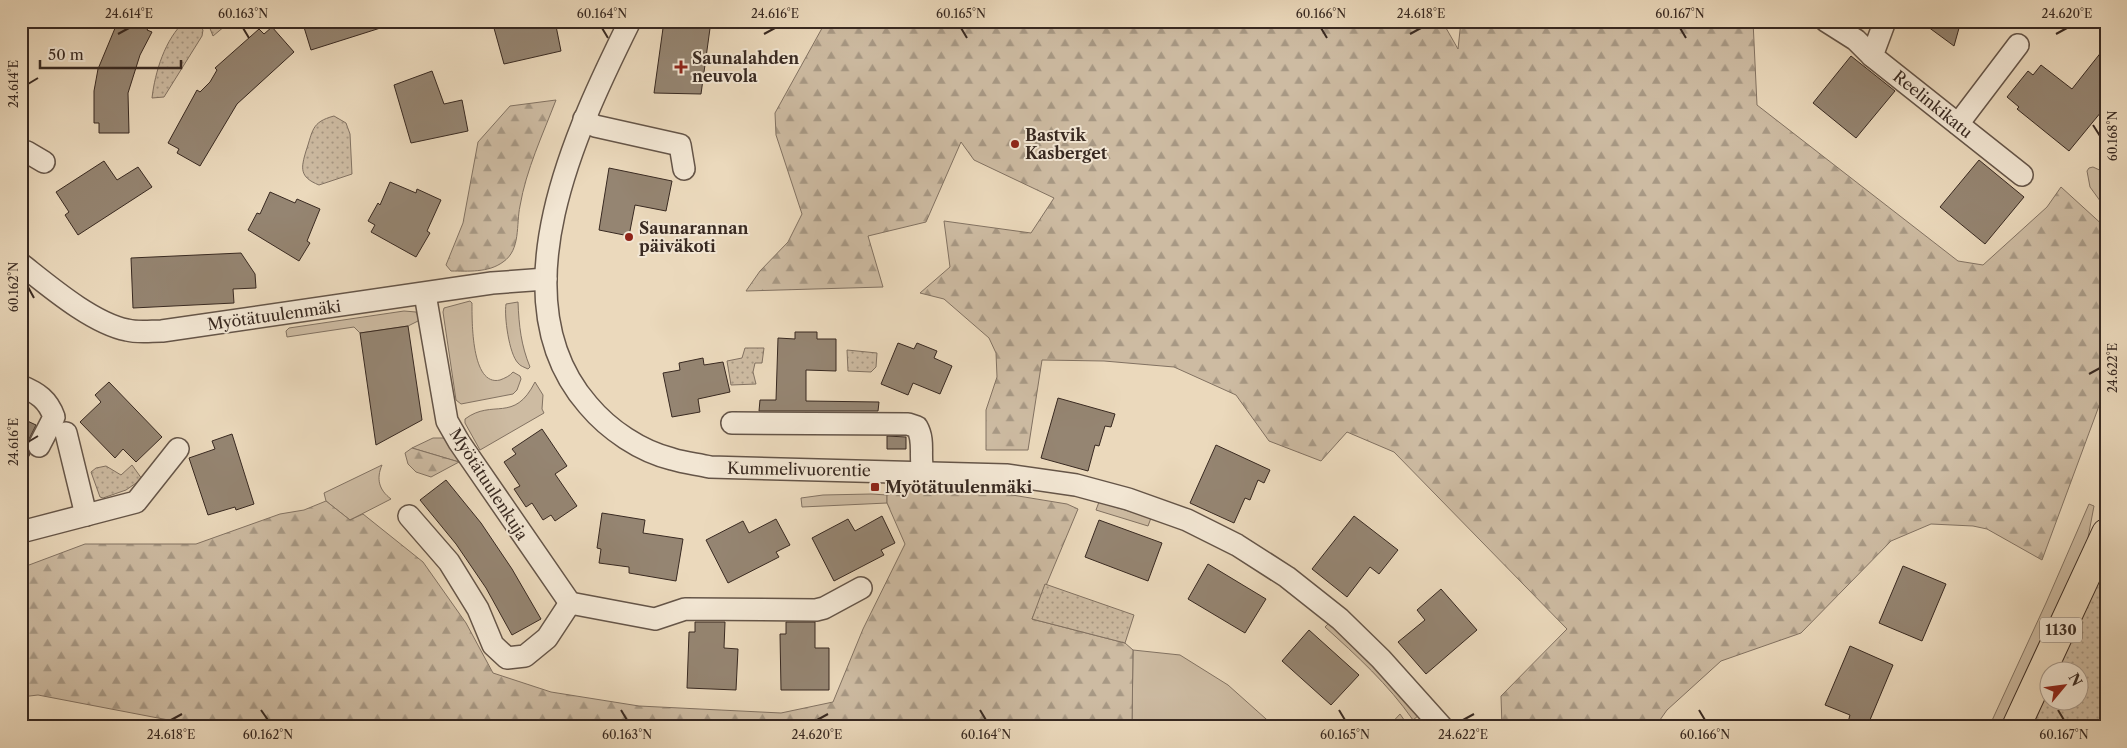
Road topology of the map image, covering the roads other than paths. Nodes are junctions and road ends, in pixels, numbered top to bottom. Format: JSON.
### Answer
{"nodes":[{"id":1,"x":630,"y":21,"type":"edge"},
{"id":2,"x":1826,"y":21,"type":"edge"},
{"id":3,"x":1885,"y":21,"type":"edge"},
{"id":4,"x":2018,"y":45,"type":"dead end"},
{"id":5,"x":1872,"y":56,"type":"junction"},
{"id":6,"x":584,"y":119,"type":"junction"},
{"id":7,"x":1958,"y":124,"type":"junction"},
{"id":8,"x":684,"y":169,"type":"dead end"},
{"id":9,"x":2022,"y":175,"type":"dead end"},
{"id":10,"x":21,"y":264,"type":"edge"},
{"id":11,"x":546,"y":279,"type":"junction"},
{"id":12,"x":425,"y":294,"type":"junction"},
{"id":13,"x":21,"y":386,"type":"edge"},
{"id":14,"x":732,"y":423,"type":"dead end"},
{"id":15,"x":66,"y":434,"type":"dead end"},
{"id":16,"x":39,"y":446,"type":"dead end"},
{"id":17,"x":178,"y":449,"type":"dead end"},
{"id":18,"x":923,"y":472,"type":"junction"},
{"id":19,"x":86,"y":515,"type":"junction"},
{"id":20,"x":409,"y":516,"type":"dead end"},
{"id":21,"x":21,"y":532,"type":"edge"},
{"id":22,"x":2106,"y":533,"type":"edge"},
{"id":23,"x":860,"y":588,"type":"dead end"},
{"id":24,"x":570,"y":604,"type":"junction"},
{"id":25,"x":1423,"y":708,"type":"junction"},
{"id":26,"x":1432,"y":727,"type":"edge"},
{"id":27,"x":1442,"y":727,"type":"edge"},
{"id":28,"x":2016,"y":727,"type":"edge"}],
"edges":[{"from":1,"to":6,"type":"street","name":"Kummelivuorentie"},
{"from":2,"to":5,"type":"street","name":"Reelinkikatu"},
{"from":3,"to":5,"type":"street"},
{"from":4,"to":7,"type":"street"},
{"from":5,"to":7,"type":"street","name":"Reelinkikatu"},
{"from":6,"to":8,"type":"street"},
{"from":6,"to":11,"type":"street","name":"Kummelivuorentie"},
{"from":7,"to":9,"type":"street","name":"Reelinkikatu"},
{"from":10,"to":12,"type":"street","name":"Myötätuulenmäki"},
{"from":11,"to":12,"type":"street","name":"Myötätuulenmäki"},
{"from":11,"to":18,"type":"street","name":"Kummelivuorentie"},
{"from":12,"to":24,"type":"street","name":"Myötätuulenkuja"},
{"from":13,"to":16,"type":"street"},
{"from":14,"to":18,"type":"street"},
{"from":15,"to":19,"type":"street"},
{"from":17,"to":19,"type":"street"},
{"from":18,"to":25,"type":"street","name":"Kummelivuorentie"},
{"from":19,"to":21,"type":"street"},
{"from":20,"to":24,"type":"street"},
{"from":22,"to":28,"type":"main road","number":"1130"},
{"from":23,"to":24,"type":"street"},
{"from":25,"to":26,"type":"street","name":"Kummelivuorentie"},
{"from":25,"to":27,"type":"street","name":"Kummelivuorentie"}]}
